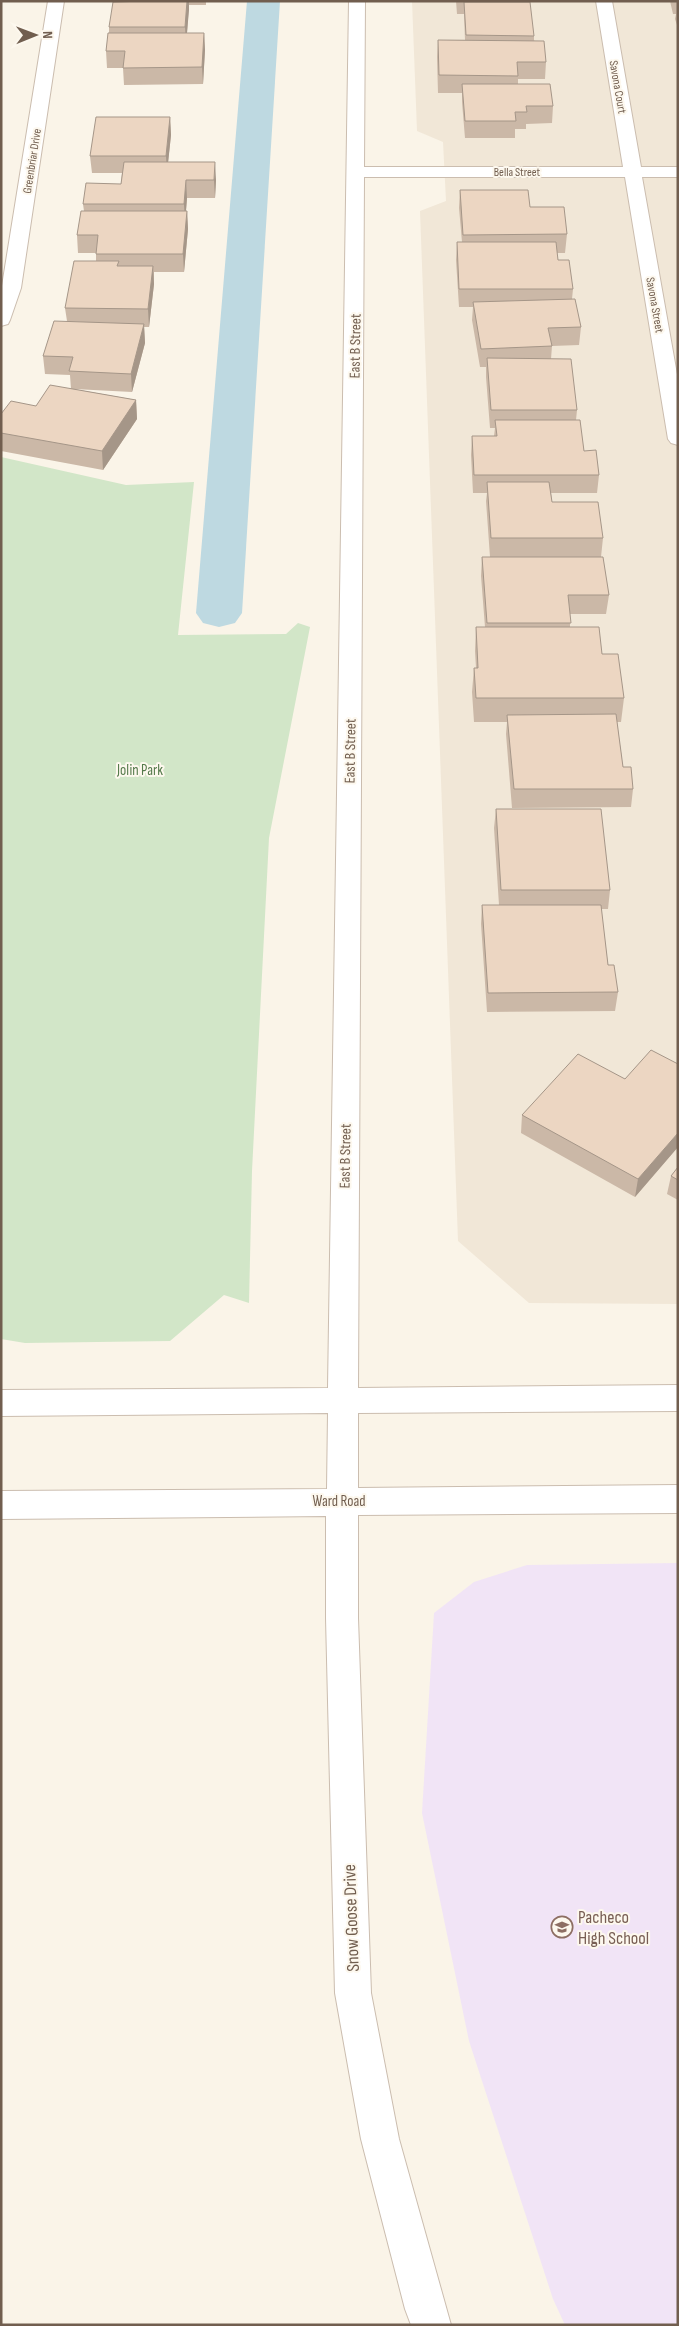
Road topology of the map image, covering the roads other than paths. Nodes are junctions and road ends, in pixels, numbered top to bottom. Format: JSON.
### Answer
{"nodes":[{"id":1,"x":56,"y":1,"type":"edge"},
{"id":2,"x":358,"y":1,"type":"edge"},
{"id":3,"x":604,"y":1,"type":"edge"},
{"id":4,"x":357,"y":172,"type":"junction"},
{"id":5,"x":632,"y":172,"type":"junction"},
{"id":6,"x":678,"y":172,"type":"edge"},
{"id":7,"x":1,"y":320,"type":"edge"},
{"id":8,"x":678,"y":438,"type":"edge"},
{"id":9,"x":678,"y":1398,"type":"edge"},
{"id":10,"x":343,"y":1400,"type":"junction"},
{"id":11,"x":1,"y":1403,"type":"edge"},
{"id":12,"x":678,"y":1499,"type":"edge"},
{"id":13,"x":342,"y":1501,"type":"junction"},
{"id":14,"x":1,"y":1504,"type":"edge"},
{"id":15,"x":431,"y":2325,"type":"edge"}],
"edges":[{"from":1,"to":7,"type":"street","name":"Greenbriar Drive"},
{"from":2,"to":4,"type":"street","name":"East B Street"},
{"from":3,"to":5,"type":"street","name":"Savona Court"},
{"from":4,"to":5,"type":"street","name":"Bella Street"},
{"from":4,"to":10,"type":"street","name":"East B Street"},
{"from":5,"to":6,"type":"street","name":"Bella Street"},
{"from":5,"to":8,"type":"street","name":"Savona Street"},
{"from":9,"to":10,"type":"street"},
{"from":10,"to":11,"type":"street"},
{"from":10,"to":13,"type":"street","name":"East B Street"},
{"from":12,"to":13,"type":"street","name":"Ward Road"},
{"from":13,"to":14,"type":"street","name":"Ward Road"},
{"from":13,"to":15,"type":"street","name":"Snow Goose Drive"}]}
